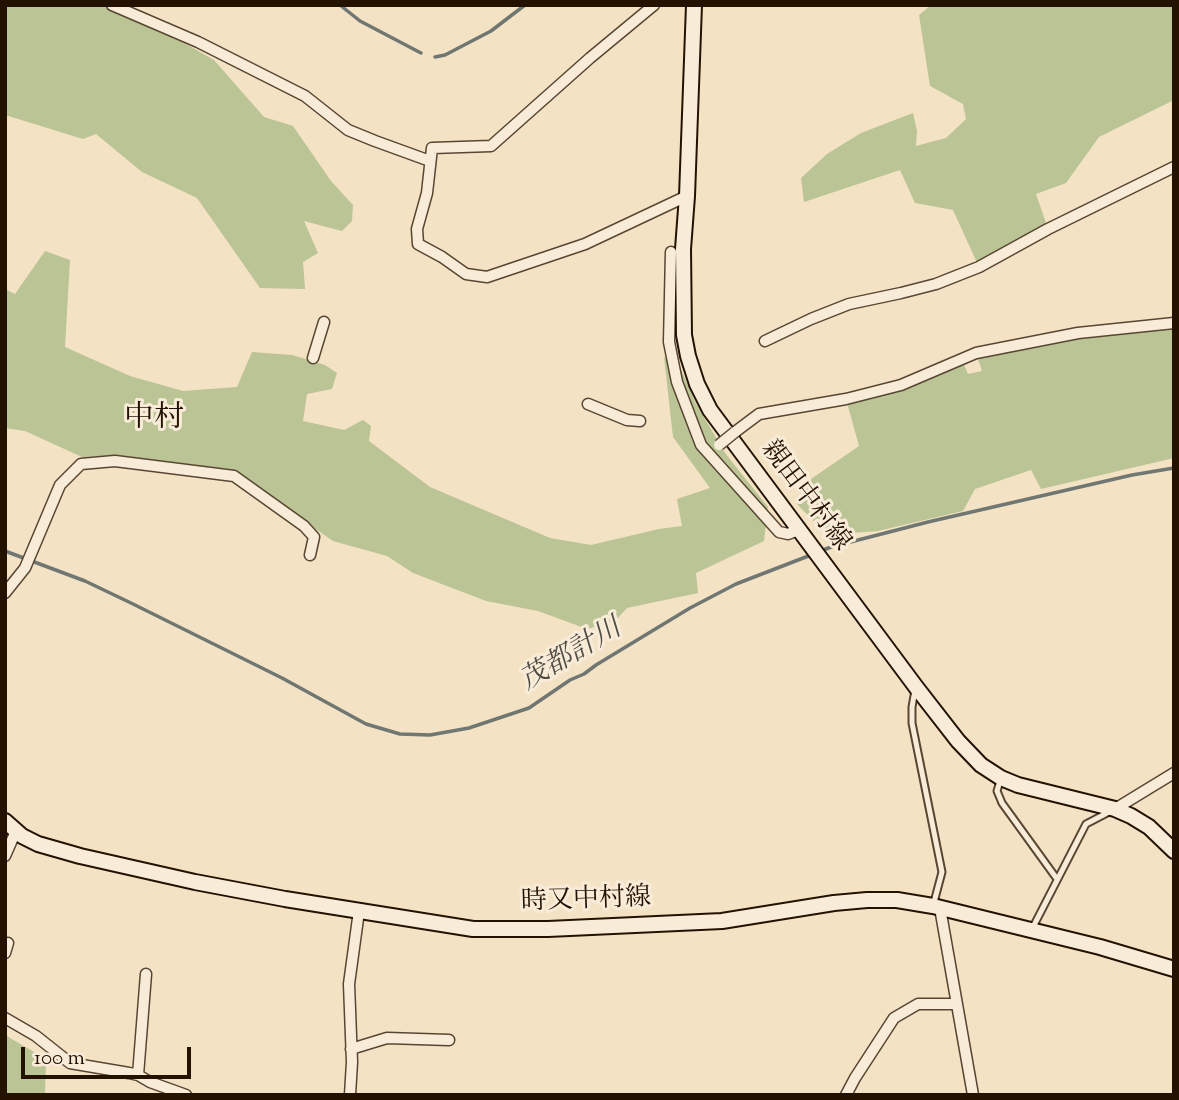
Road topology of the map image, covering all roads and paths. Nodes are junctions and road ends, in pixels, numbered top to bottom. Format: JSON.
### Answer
{"nodes":[{"id":1,"x":112,"y":5,"type":"edge"},
{"id":2,"x":654,"y":5,"type":"edge"},
{"id":3,"x":697,"y":6,"type":"edge"},
{"id":4,"x":430,"y":161,"type":"junction"},
{"id":5,"x":1174,"y":167,"type":"edge"},
{"id":6,"x":687,"y":195,"type":"junction"},
{"id":7,"x":671,"y":252,"type":"dead end"},
{"id":8,"x":324,"y":323,"type":"dead end"},
{"id":9,"x":1174,"y":323,"type":"edge"},
{"id":10,"x":765,"y":341,"type":"dead end"},
{"id":11,"x":313,"y":358,"type":"dead end"},
{"id":12,"x":588,"y":404,"type":"dead end"},
{"id":13,"x":640,"y":421,"type":"dead end"},
{"id":14,"x":707,"y":454,"type":"junction"},
{"id":15,"x":798,"y":530,"type":"junction"},
{"id":16,"x":310,"y":555,"type":"dead end"},
{"id":17,"x":5,"y":593,"type":"edge"},
{"id":18,"x":916,"y":687,"type":"junction"},
{"id":19,"x":1174,"y":773,"type":"edge"},
{"id":20,"x":1001,"y":778,"type":"junction"},
{"id":21,"x":1115,"y":809,"type":"junction"},
{"id":22,"x":11,"y":826,"type":"edge"},
{"id":23,"x":1174,"y":851,"type":"edge"},
{"id":24,"x":5,"y":856,"type":"edge"},
{"id":25,"x":1057,"y":879,"type":"junction"},
{"id":26,"x":937,"y":907,"type":"junction"},
{"id":27,"x":359,"y":911,"type":"junction"},
{"id":28,"x":1030,"y":931,"type":"junction"},
{"id":29,"x":1174,"y":969,"type":"edge"},
{"id":30,"x":146,"y":974,"type":"dead end"},
{"id":31,"x":957,"y":1004,"type":"junction"},
{"id":32,"x":5,"y":1018,"type":"edge"},
{"id":33,"x":449,"y":1040,"type":"dead end"},
{"id":34,"x":351,"y":1049,"type":"junction"},
{"id":35,"x":138,"y":1075,"type":"junction"},
{"id":36,"x":186,"y":1095,"type":"edge"},
{"id":37,"x":350,"y":1095,"type":"edge"},
{"id":38,"x":846,"y":1095,"type":"edge"},
{"id":39,"x":973,"y":1095,"type":"edge"}],
"edges":[{"from":1,"to":4,"type":"street"},
{"from":2,"to":4,"type":"street"},
{"from":3,"to":6,"type":"main road","name":"親田中村線"},
{"from":4,"to":6,"type":"street"},
{"from":5,"to":10,"type":"street"},
{"from":6,"to":15,"type":"main road","name":"親田中村線"},
{"from":7,"to":14,"type":"street"},
{"from":8,"to":11,"type":"street"},
{"from":9,"to":14,"type":"street","bridge":true},
{"from":12,"to":13,"type":"street"},
{"from":14,"to":15,"type":"street"},
{"from":15,"to":18,"type":"main road","name":"親田中村線"},
{"from":16,"to":17,"type":"street"},
{"from":18,"to":20,"type":"main road","name":"親田中村線"},
{"from":18,"to":26,"type":"lane"},
{"from":19,"to":21,"type":"street"},
{"from":20,"to":21,"type":"main road","name":"親田中村線"},
{"from":20,"to":25,"type":"lane"},
{"from":21,"to":23,"type":"main road","name":"親田中村線"},
{"from":21,"to":25,"type":"lane"},
{"from":22,"to":24,"type":"street"},
{"from":22,"to":27,"type":"main road","name":"時又中村線"},
{"from":25,"to":28,"type":"lane"},
{"from":26,"to":27,"type":"main road","name":"時又中村線"},
{"from":26,"to":28,"type":"main road","name":"時又中村線"},
{"from":26,"to":31,"type":"street"},
{"from":27,"to":34,"type":"street"},
{"from":28,"to":29,"type":"main road","name":"時又中村線"},
{"from":30,"to":35,"type":"street"},
{"from":31,"to":38,"type":"street"},
{"from":31,"to":39,"type":"street"},
{"from":32,"to":35,"type":"street"},
{"from":33,"to":34,"type":"street"},
{"from":34,"to":37,"type":"street"},
{"from":35,"to":36,"type":"street"}]}
